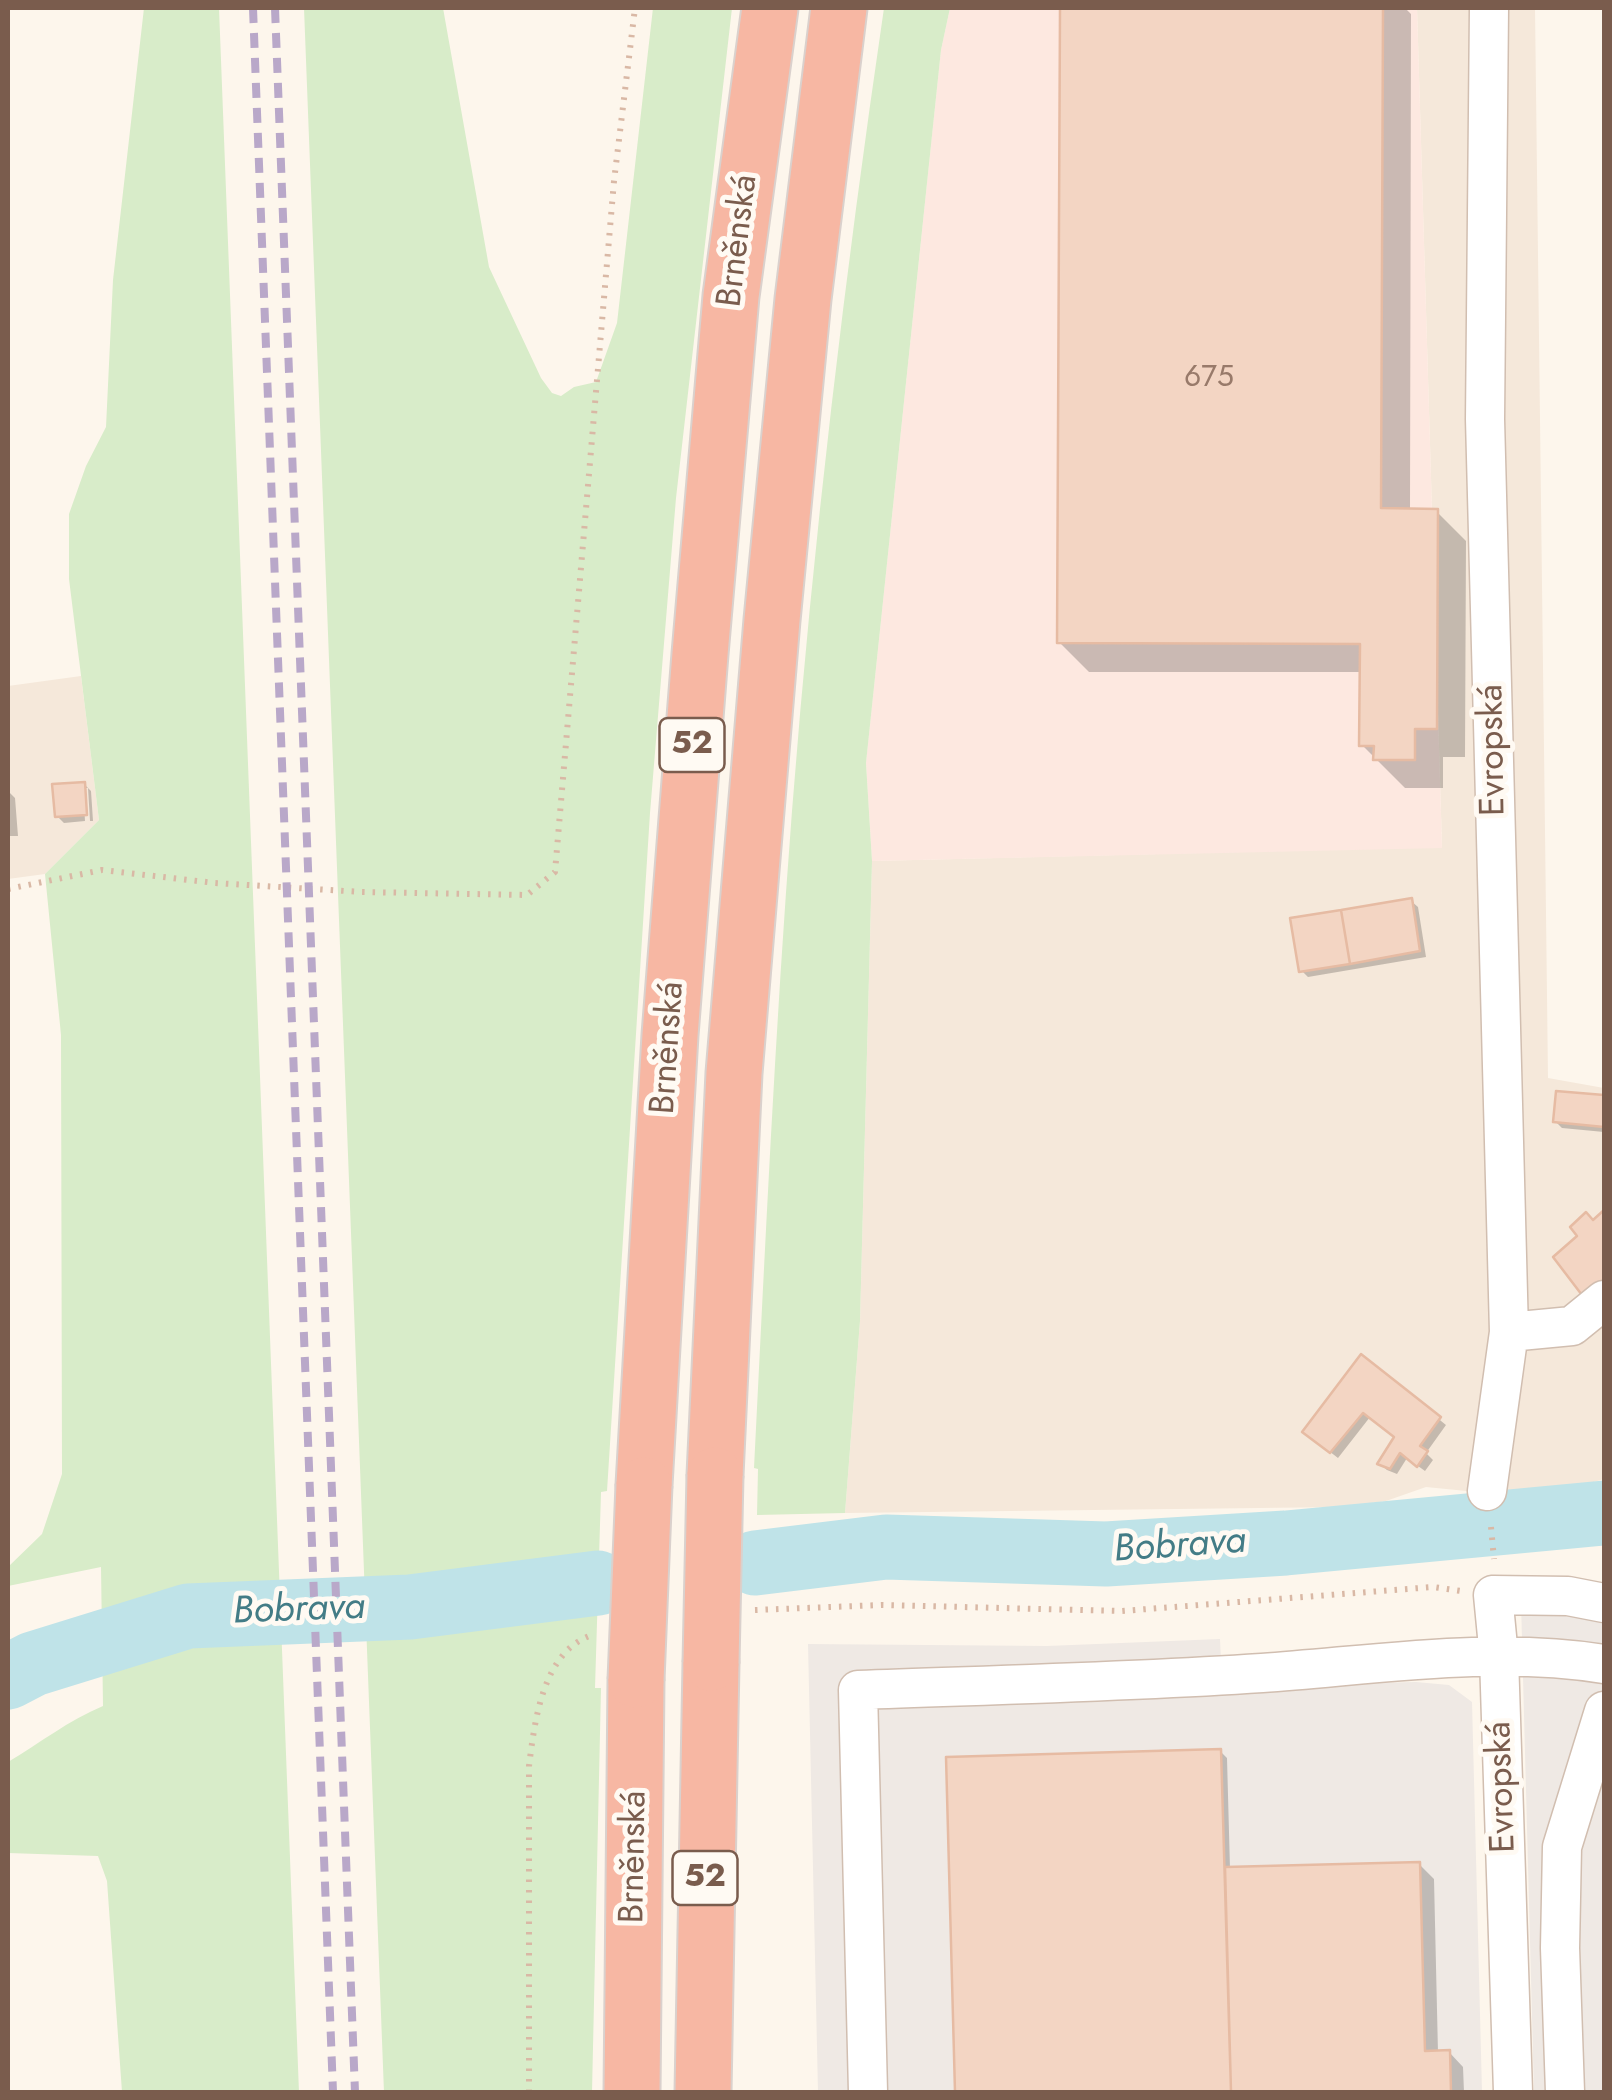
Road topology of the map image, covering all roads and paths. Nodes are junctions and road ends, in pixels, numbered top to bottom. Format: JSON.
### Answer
{"nodes":[{"id":1,"x":635,"y":8,"type":"edge"},
{"id":2,"x":770,"y":8,"type":"edge"},
{"id":3,"x":839,"y":8,"type":"edge"},
{"id":4,"x":1489,"y":8,"type":"edge"},
{"id":5,"x":8,"y":888,"type":"edge"},
{"id":6,"x":1604,"y":1300,"type":"edge"},
{"id":7,"x":1509,"y":1332,"type":"junction"},
{"id":8,"x":1487,"y":1490,"type":"dead end"},
{"id":9,"x":1604,"y":1603,"type":"edge"},
{"id":10,"x":1499,"y":1656,"type":"junction"},
{"id":11,"x":1604,"y":1664,"type":"edge"},
{"id":12,"x":1604,"y":1711,"type":"edge"},
{"id":13,"x":632,"y":2092,"type":"edge"},
{"id":14,"x":702,"y":2092,"type":"edge"},
{"id":15,"x":868,"y":2092,"type":"edge"},
{"id":16,"x":1513,"y":2092,"type":"edge"},
{"id":17,"x":1565,"y":2092,"type":"edge"}],
"edges":[{"from":1,"to":5,"type":"path"},
{"from":2,"to":13,"type":"highway","name":"Brněnská","number":"52","bridge":true},
{"from":3,"to":14,"type":"highway","name":"Brněnská","number":"52","bridge":true},
{"from":4,"to":7,"type":"street","name":"Evropská"},
{"from":6,"to":7,"type":"street"},
{"from":7,"to":8,"type":"street","name":"Evropská"},
{"from":9,"to":10,"type":"street","name":"Evropská"},
{"from":10,"to":11,"type":"street"},
{"from":10,"to":15,"type":"street"},
{"from":10,"to":16,"type":"street","name":"Evropská"},
{"from":12,"to":17,"type":"street"}]}
